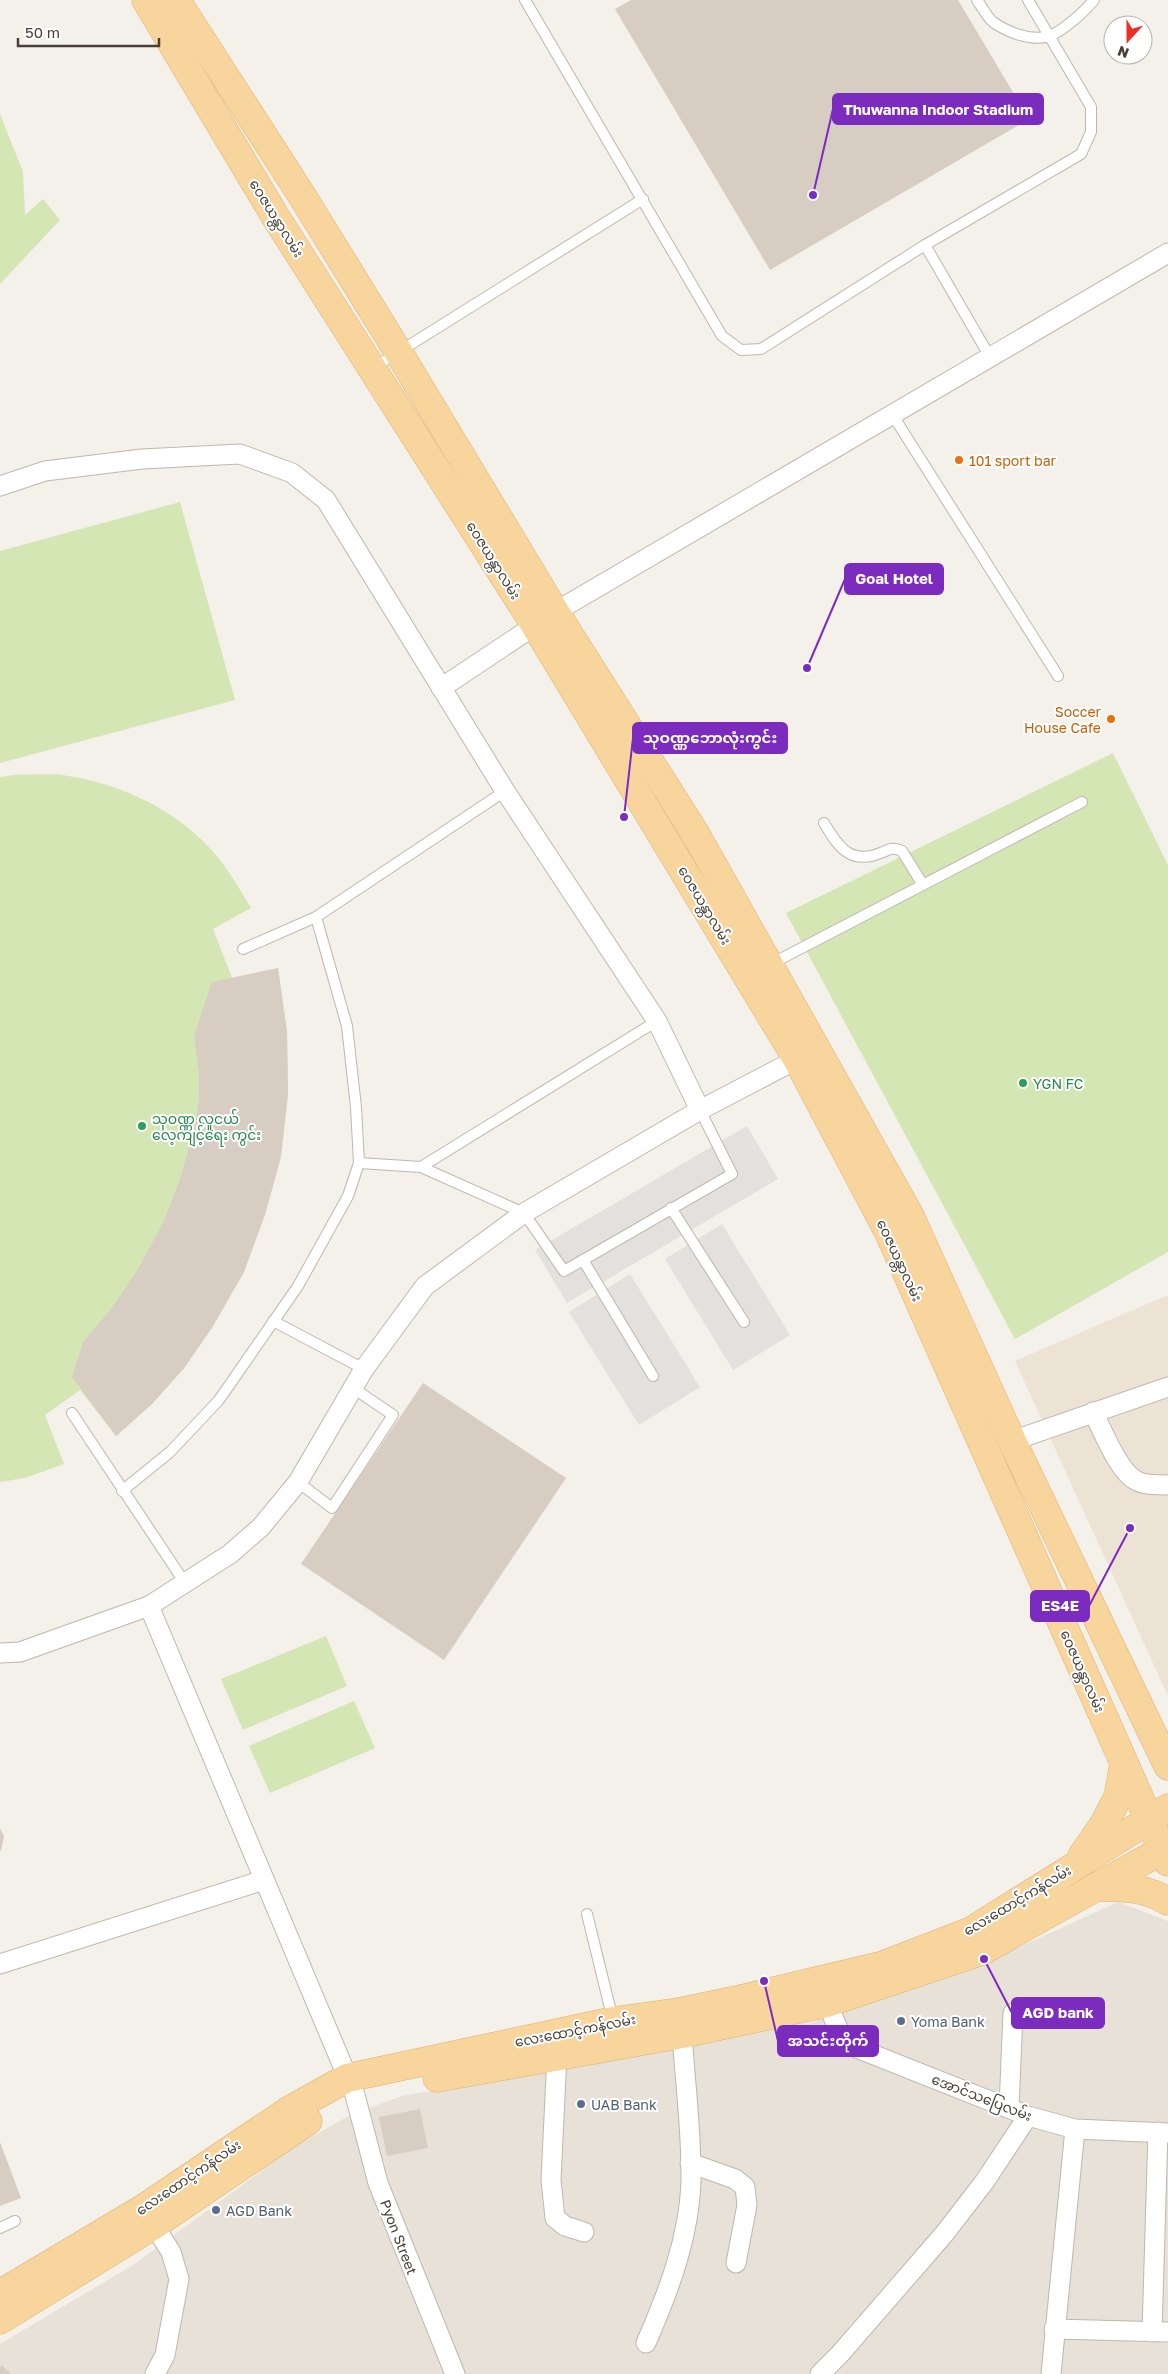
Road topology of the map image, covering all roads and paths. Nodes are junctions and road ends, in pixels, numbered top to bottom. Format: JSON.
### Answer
{"nodes":[{"id":1,"x":146,"y":0,"type":"edge"},
{"id":2,"x":176,"y":0,"type":"edge"},
{"id":3,"x":525,"y":0,"type":"edge"},
{"id":4,"x":977,"y":0,"type":"edge"},
{"id":5,"x":1028,"y":0,"type":"edge"},
{"id":6,"x":1094,"y":0,"type":"edge"},
{"id":7,"x":1049,"y":36,"type":"junction"},
{"id":8,"x":643,"y":199,"type":"junction"},
{"id":9,"x":925,"y":245,"type":"junction"},
{"id":10,"x":1168,"y":253,"type":"edge"},
{"id":11,"x":361,"y":294,"type":"junction"},
{"id":12,"x":335,"y":310,"type":"junction"},
{"id":13,"x":400,"y":353,"type":"junction"},
{"id":14,"x":990,"y":357,"type":"junction"},
{"id":15,"x":372,"y":369,"type":"junction"},
{"id":16,"x":892,"y":414,"type":"junction"},
{"id":17,"x":0,"y":486,"type":"edge"},
{"id":18,"x":545,"y":618,"type":"junction"},
{"id":19,"x":1058,"y":676,"type":"dead end"},
{"id":20,"x":440,"y":688,"type":"junction"},
{"id":21,"x":504,"y":791,"type":"junction"},
{"id":22,"x":1082,"y":802,"type":"dead end"},
{"id":23,"x":824,"y":823,"type":"dead end"},
{"id":24,"x":923,"y":885,"type":"junction"},
{"id":25,"x":316,"y":917,"type":"junction"},
{"id":26,"x":243,"y":949,"type":"dead end"},
{"id":27,"x":768,"y":965,"type":"junction"},
{"id":28,"x":657,"y":1021,"type":"junction"},
{"id":29,"x":806,"y":1054,"type":"junction"},
{"id":30,"x":700,"y":1110,"type":"junction"},
{"id":31,"x":359,"y":1163,"type":"junction"},
{"id":32,"x":421,"y":1167,"type":"junction"},
{"id":33,"x":671,"y":1208,"type":"junction"},
{"id":34,"x":524,"y":1213,"type":"junction"},
{"id":35,"x":583,"y":1260,"type":"junction"},
{"id":36,"x":273,"y":1321,"type":"junction"},
{"id":37,"x":744,"y":1322,"type":"dead end"},
{"id":38,"x":364,"y":1369,"type":"junction"},
{"id":39,"x":653,"y":1376,"type":"dead end"},
{"id":40,"x":1168,"y":1387,"type":"edge"},
{"id":41,"x":353,"y":1388,"type":"junction"},
{"id":42,"x":1094,"y":1412,"type":"junction"},
{"id":43,"x":72,"y":1413,"type":"dead end"},
{"id":44,"x":1012,"y":1441,"type":"junction"},
{"id":45,"x":298,"y":1482,"type":"junction"},
{"id":46,"x":1168,"y":1485,"type":"edge"},
{"id":47,"x":122,"y":1491,"type":"junction"},
{"id":48,"x":185,"y":1583,"type":"junction"},
{"id":49,"x":149,"y":1606,"type":"junction"},
{"id":50,"x":0,"y":1653,"type":"edge"},
{"id":51,"x":1162,"y":1742,"type":"edge"},
{"id":52,"x":1124,"y":1764,"type":"junction"},
{"id":53,"x":1168,"y":1766,"type":"edge"},
{"id":54,"x":1158,"y":1814,"type":"edge"},
{"id":55,"x":1166,"y":1853,"type":"edge"},
{"id":56,"x":1076,"y":1865,"type":"junction"},
{"id":57,"x":264,"y":1880,"type":"junction"},
{"id":58,"x":1094,"y":1887,"type":"junction"},
{"id":59,"x":1168,"y":1901,"type":"edge"},
{"id":60,"x":587,"y":1914,"type":"dead end"},
{"id":61,"x":0,"y":1964,"type":"edge"},
{"id":62,"x":822,"y":1993,"type":"junction"},
{"id":63,"x":1013,"y":2014,"type":"dead end"},
{"id":64,"x":616,"y":2032,"type":"junction"},
{"id":65,"x":682,"y":2034,"type":"junction"},
{"id":66,"x":557,"y":2056,"type":"junction"},
{"id":67,"x":435,"y":2069,"type":"junction"},
{"id":68,"x":351,"y":2086,"type":"junction"},
{"id":69,"x":1009,"y":2108,"type":"junction"},
{"id":70,"x":1028,"y":2116,"type":"junction"},
{"id":71,"x":1075,"y":2129,"type":"junction"},
{"id":72,"x":1163,"y":2132,"type":"edge"},
{"id":73,"x":690,"y":2163,"type":"junction"},
{"id":74,"x":149,"y":2217,"type":"junction"},
{"id":75,"x":15,"y":2221,"type":"dead end"},
{"id":76,"x":0,"y":2228,"type":"edge"},
{"id":77,"x":584,"y":2232,"type":"dead end"},
{"id":78,"x":736,"y":2263,"type":"dead end"},
{"id":79,"x":0,"y":2294,"type":"edge"},
{"id":80,"x":0,"y":2320,"type":"edge"},
{"id":81,"x":1054,"y":2328,"type":"junction"},
{"id":82,"x":1160,"y":2332,"type":"edge"},
{"id":83,"x":646,"y":2343,"type":"dead end"},
{"id":84,"x":155,"y":2374,"type":"edge"},
{"id":85,"x":456,"y":2374,"type":"edge"},
{"id":86,"x":820,"y":2374,"type":"edge"},
{"id":87,"x":1051,"y":2374,"type":"edge"}],
"edges":[{"from":1,"to":12,"type":"main road","name":"ဝေဇယန္တာလမ်း"},
{"from":2,"to":11,"type":"main road","name":"ဝေဇယန္တာလမ်း"},
{"from":3,"to":8,"type":"lane"},
{"from":4,"to":7,"type":"lane"},
{"from":5,"to":7,"type":"lane"},
{"from":6,"to":7,"type":"lane"},
{"from":7,"to":9,"type":"lane"},
{"from":8,"to":9,"type":"lane"},
{"from":8,"to":13,"type":"lane"},
{"from":9,"to":14,"type":"lane"},
{"from":10,"to":14,"type":"street"},
{"from":11,"to":12,"type":"main road"},
{"from":11,"to":13,"type":"main road","name":"ဝေဇယန္တာလမ်း"},
{"from":12,"to":15,"type":"main road","name":"ဝေဇယန္တာလမ်း"},
{"from":13,"to":15,"type":"lane"},
{"from":13,"to":18,"type":"main road","name":"ဝေဇယန္တာလမ်း"},
{"from":14,"to":16,"type":"street"},
{"from":15,"to":18,"type":"main road","name":"ဝေဇယန္တာလမ်း"},
{"from":16,"to":18,"type":"street"},
{"from":16,"to":19,"type":"lane"},
{"from":17,"to":20,"type":"street"},
{"from":18,"to":20,"type":"street"},
{"from":18,"to":27,"type":"main road","name":"ဝေဇယန္တာလမ်း"},
{"from":18,"to":29,"type":"main road","name":"ဝေဇယန္တာလမ်း"},
{"from":20,"to":21,"type":"street"},
{"from":21,"to":25,"type":"lane"},
{"from":21,"to":28,"type":"street"},
{"from":22,"to":24,"type":"lane"},
{"from":23,"to":24,"type":"lane"},
{"from":24,"to":27,"type":"lane"},
{"from":25,"to":26,"type":"lane"},
{"from":25,"to":31,"type":"lane"},
{"from":27,"to":29,"type":"main road","name":"ဝေဇယန္တာလမ်း"},
{"from":28,"to":30,"type":"street"},
{"from":28,"to":32,"type":"lane"},
{"from":29,"to":30,"type":"street"},
{"from":29,"to":44,"type":"main road","name":"ဝေဇယန္တာလမ်း"},
{"from":29,"to":52,"type":"main road","name":"ဝေဇယန္တာလမ်း"},
{"from":30,"to":33,"type":"lane"},
{"from":30,"to":34,"type":"street"},
{"from":31,"to":32,"type":"lane"},
{"from":31,"to":36,"type":"lane"},
{"from":32,"to":34,"type":"lane"},
{"from":33,"to":35,"type":"lane"},
{"from":33,"to":37,"type":"lane"},
{"from":34,"to":35,"type":"lane"},
{"from":34,"to":38,"type":"street"},
{"from":35,"to":39,"type":"lane"},
{"from":36,"to":38,"type":"lane"},
{"from":36,"to":47,"type":"lane"},
{"from":38,"to":41,"type":"street"},
{"from":40,"to":42,"type":"street"},
{"from":41,"to":45,"type":"street"},
{"from":41,"to":45,"type":"lane"},
{"from":42,"to":44,"type":"street"},
{"from":42,"to":46,"type":"street"},
{"from":43,"to":47,"type":"lane"},
{"from":44,"to":51,"type":"main road","name":"ဝေဇယန္တာလမ်း"},
{"from":45,"to":48,"type":"street"},
{"from":47,"to":48,"type":"lane"},
{"from":48,"to":49,"type":"street"},
{"from":49,"to":50,"type":"street"},
{"from":49,"to":57,"type":"street","name":"Pyon Street"},
{"from":51,"to":53,"type":"main road","name":"ဝေဇယန္တာလမ်း"},
{"from":52,"to":54,"type":"main road","name":"ဝေဇယန္တာလမ်း"},
{"from":52,"to":56,"type":"main road"},
{"from":54,"to":55,"type":"main road","name":"ဝေဇယန္တာလမ်း"},
{"from":54,"to":56,"type":"main road","name":"လေးထောင့်ကန်လမ်း"},
{"from":55,"to":58,"type":"main road","name":"လေးထောင့်ကန်လမ်း"},
{"from":56,"to":62,"type":"main road","name":"လေးထောင့်ကန်လမ်း"},
{"from":57,"to":61,"type":"street"},
{"from":57,"to":68,"type":"street","name":"Pyon Street"},
{"from":58,"to":59,"type":"main road"},
{"from":58,"to":62,"type":"main road","name":"လေးထောင့်ကန်လမ်း"},
{"from":60,"to":64,"type":"lane"},
{"from":62,"to":64,"type":"main road","name":"လေးထောင့်ကန်လမ်း"},
{"from":62,"to":65,"type":"main road","name":"လေးထောင့်ကန်လမ်း"},
{"from":62,"to":69,"type":"street","name":"အောင်သပြေလမ်း"},
{"from":63,"to":69,"type":"street"},
{"from":64,"to":65,"type":"main road","name":"လေးထောင့်ကန်လမ်း"},
{"from":64,"to":66,"type":"main road","name":"လေးထောင့်ကန်လမ်း"},
{"from":64,"to":67,"type":"main road","name":"လေးထောင့်ကန်လမ်း"},
{"from":65,"to":73,"type":"street"},
{"from":66,"to":67,"type":"main road","name":"လေးထောင့်ကန်လမ်း"},
{"from":66,"to":77,"type":"street"},
{"from":67,"to":68,"type":"main road","name":"လေးထောင့်ကန်လမ်း"},
{"from":68,"to":74,"type":"main road","name":"လေးထောင့်ကန်လမ်း"},
{"from":68,"to":85,"type":"street","name":"Pyon Street"},
{"from":69,"to":70,"type":"street","name":"အောင်သပြေလမ်း"},
{"from":70,"to":71,"type":"street","name":"အောင်သပြေလမ်း"},
{"from":70,"to":86,"type":"street"},
{"from":71,"to":72,"type":"street","name":"အောင်သပြေလမ်း"},
{"from":71,"to":81,"type":"street"},
{"from":72,"to":82,"type":"street"},
{"from":73,"to":78,"type":"street"},
{"from":73,"to":83,"type":"street"},
{"from":74,"to":79,"type":"main road","name":"လေးထောင့်ကန်လမ်း"},
{"from":74,"to":80,"type":"main road","name":"လေးထောင့်ကန်လမ်း"},
{"from":74,"to":84,"type":"street"},
{"from":75,"to":76,"type":"lane"},
{"from":81,"to":82,"type":"street"},
{"from":81,"to":87,"type":"street"}]}
